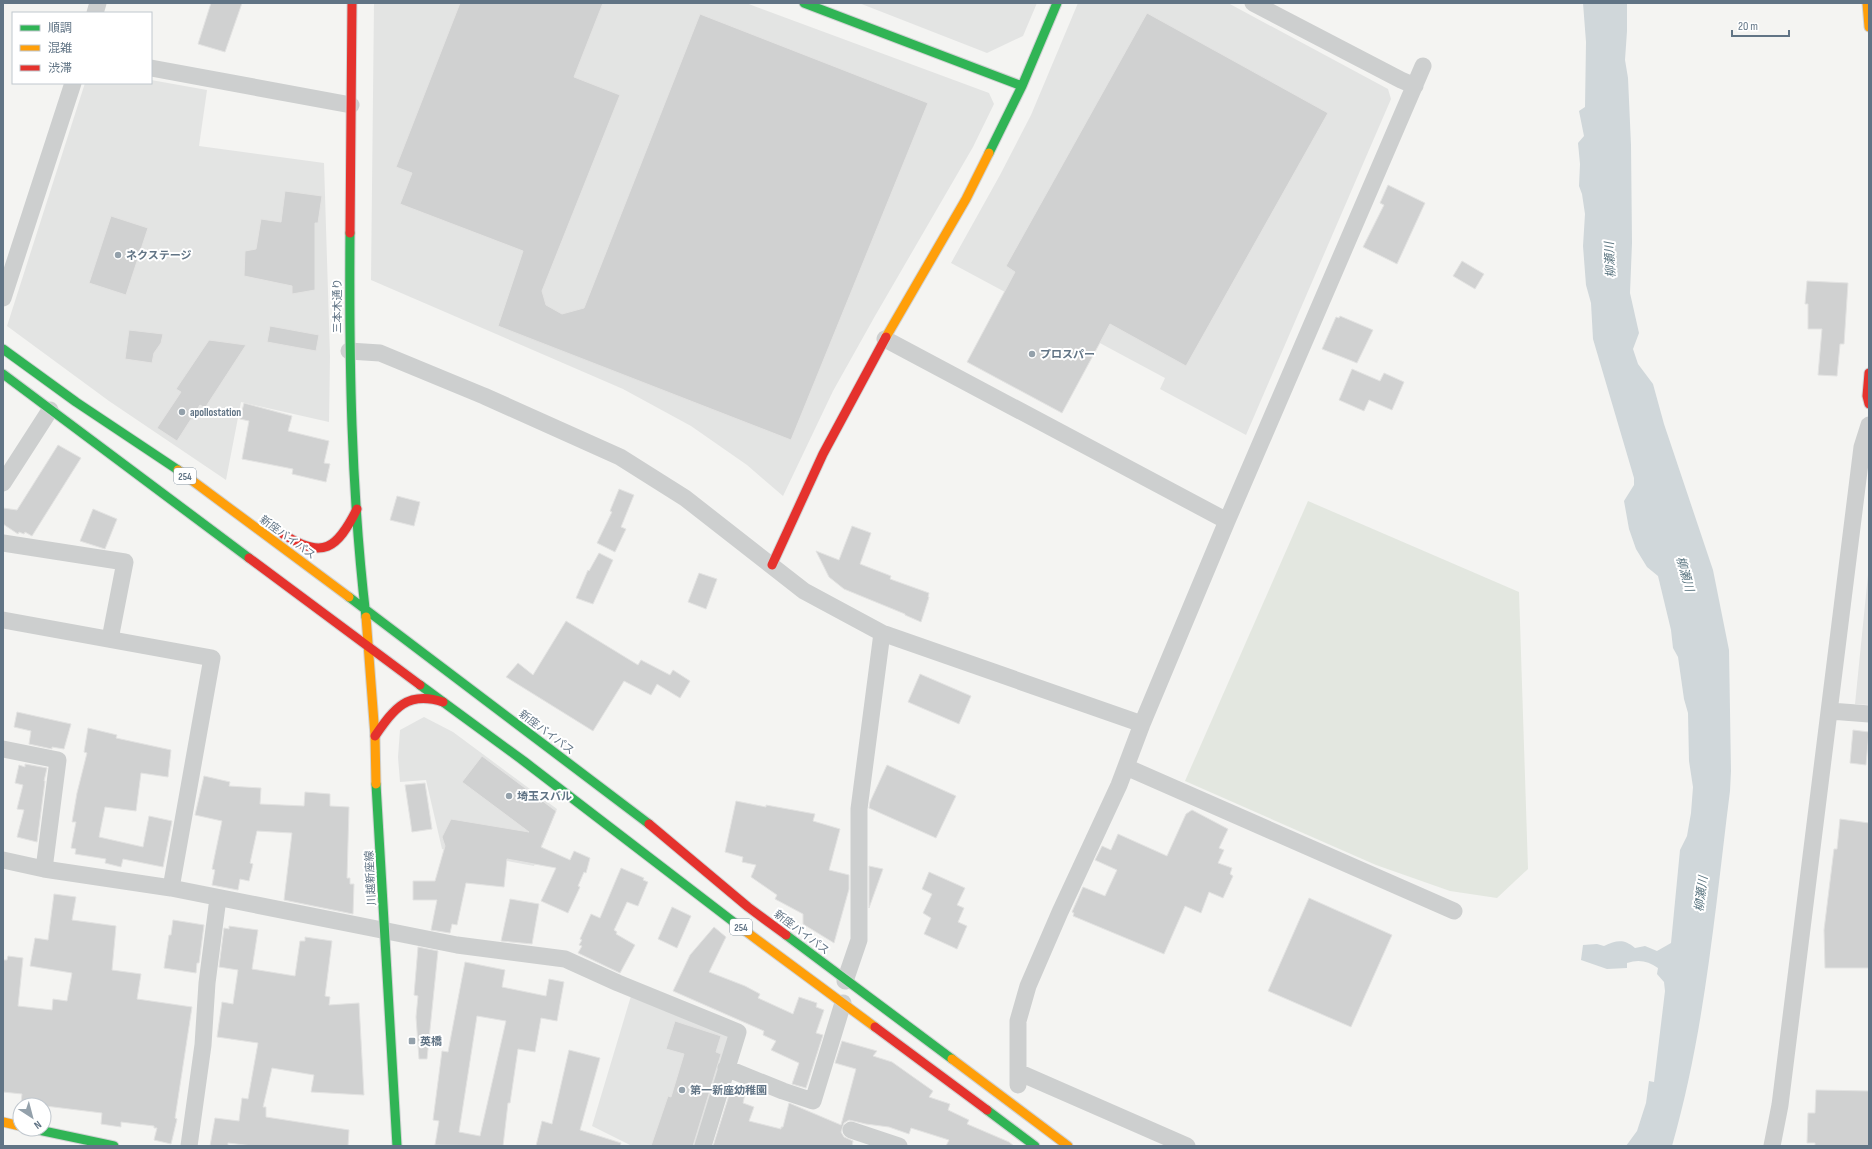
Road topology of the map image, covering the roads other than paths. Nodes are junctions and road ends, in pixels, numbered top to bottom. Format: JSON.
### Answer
{"nodes":[{"id":1,"x":352,"y":3,"type":"edge"},
{"id":2,"x":804,"y":3,"type":"edge"},
{"id":3,"x":1057,"y":3,"type":"edge"},
{"id":4,"x":1253,"y":3,"type":"edge"},
{"id":5,"x":1867,"y":3,"type":"edge"},
{"id":6,"x":1869,"y":27,"type":"edge"},
{"id":7,"x":1423,"y":66,"type":"dead end"},
{"id":8,"x":152,"y":68,"type":"edge"},
{"id":9,"x":73,"y":84,"type":"edge"},
{"id":10,"x":1022,"y":86,"type":"junction"},
{"id":11,"x":1415,"y":86,"type":"junction"},
{"id":12,"x":351,"y":105,"type":"junction"},
{"id":13,"x":3,"y":298,"type":"edge"},
{"id":14,"x":885,"y":339,"type":"junction"},
{"id":15,"x":3,"y":350,"type":"edge"},
{"id":16,"x":349,"y":351,"type":"junction"},
{"id":17,"x":1869,"y":373,"type":"edge"},
{"id":18,"x":3,"y":374,"type":"edge"},
{"id":19,"x":1869,"y":404,"type":"edge"},
{"id":20,"x":50,"y":410,"type":"junction"},
{"id":21,"x":1869,"y":425,"type":"edge"},
{"id":22,"x":175,"y":468,"type":"junction"},
{"id":23,"x":3,"y":482,"type":"edge"},
{"id":24,"x":242,"y":505,"type":"dead end"},
{"id":25,"x":357,"y":509,"type":"junction"},
{"id":26,"x":1227,"y":521,"type":"junction"},
{"id":27,"x":274,"y":527,"type":"dead end"},
{"id":28,"x":3,"y":543,"type":"edge"},
{"id":29,"x":772,"y":565,"type":"junction"},
{"id":30,"x":364,"y":608,"type":"junction"},
{"id":31,"x":3,"y":620,"type":"edge"},
{"id":32,"x":882,"y":633,"type":"junction"},
{"id":33,"x":110,"y":639,"type":"junction"},
{"id":34,"x":370,"y":647,"type":"junction"},
{"id":35,"x":449,"y":705,"type":"junction"},
{"id":36,"x":1830,"y":711,"type":"junction"},
{"id":37,"x":1869,"y":714,"type":"edge"},
{"id":38,"x":1142,"y":724,"type":"junction"},
{"id":39,"x":375,"y":736,"type":"junction"},
{"id":40,"x":3,"y":749,"type":"edge"},
{"id":41,"x":1126,"y":767,"type":"junction"},
{"id":42,"x":3,"y":860,"type":"edge"},
{"id":43,"x":44,"y":869,"type":"junction"},
{"id":44,"x":171,"y":888,"type":"junction"},
{"id":45,"x":218,"y":898,"type":"junction"},
{"id":46,"x":1454,"y":911,"type":"dead end"},
{"id":47,"x":385,"y":931,"type":"junction"},
{"id":48,"x":845,"y":981,"type":"junction"},
{"id":49,"x":842,"y":1003,"type":"junction"},
{"id":50,"x":726,"y":1068,"type":"junction"},
{"id":51,"x":851,"y":1130,"type":"dead end"},
{"id":52,"x":52,"y":1133,"type":"edge"},
{"id":53,"x":872,"y":1142,"type":"edge"},
{"id":54,"x":114,"y":1146,"type":"edge"},
{"id":55,"x":188,"y":1146,"type":"edge"},
{"id":56,"x":396,"y":1146,"type":"edge"},
{"id":57,"x":704,"y":1146,"type":"edge"},
{"id":58,"x":899,"y":1146,"type":"edge"},
{"id":59,"x":1035,"y":1146,"type":"edge"},
{"id":60,"x":1068,"y":1146,"type":"edge"},
{"id":61,"x":1187,"y":1146,"type":"edge"},
{"id":62,"x":1772,"y":1146,"type":"edge"}],
"edges":[{"from":1,"to":12,"type":"main road","name":"三本木通り"},
{"from":2,"to":10,"type":"main road"},
{"from":3,"to":10,"type":"main road"},
{"from":4,"to":11,"type":"street"},
{"from":5,"to":6,"type":"main road"},
{"from":7,"to":11,"type":"street"},
{"from":8,"to":12,"type":"street"},
{"from":9,"to":13,"type":"street"},
{"from":10,"to":14,"type":"main road"},
{"from":11,"to":26,"type":"street"},
{"from":12,"to":16,"type":"main road","name":"三本木通り"},
{"from":14,"to":26,"type":"street"},
{"from":14,"to":29,"type":"main road"},
{"from":15,"to":22,"type":"main road","name":"新座バイパス","number":"254"},
{"from":16,"to":25,"type":"main road","name":"三本木通り"},
{"from":16,"to":29,"type":"street"},
{"from":17,"to":19,"type":"main road"},
{"from":18,"to":20,"type":"main road","number":"254"},
{"from":20,"to":23,"type":"street"},
{"from":20,"to":34,"type":"main road","number":"254"},
{"from":21,"to":36,"type":"street"},
{"from":22,"to":24,"type":"main road"},
{"from":22,"to":30,"type":"main road","name":"新座バイパス","number":"254"},
{"from":25,"to":27,"type":"main road"},
{"from":25,"to":30,"type":"main road","name":"三本木通り"},
{"from":26,"to":38,"type":"street"},
{"from":28,"to":33,"type":"street"},
{"from":29,"to":32,"type":"street"},
{"from":30,"to":34,"type":"main road","name":"川越新座線"},
{"from":30,"to":48,"type":"main road","name":"新座バイパス","number":"254"},
{"from":31,"to":33,"type":"street"},
{"from":32,"to":38,"type":"street"},
{"from":32,"to":48,"type":"street"},
{"from":33,"to":44,"type":"street"},
{"from":34,"to":35,"type":"main road","number":"254"},
{"from":34,"to":39,"type":"main road","name":"川越新座線"},
{"from":35,"to":39,"type":"main road"},
{"from":35,"to":49,"type":"main road","number":"254"},
{"from":36,"to":37,"type":"street"},
{"from":36,"to":62,"type":"street"},
{"from":38,"to":41,"type":"street"},
{"from":39,"to":47,"type":"main road","name":"川越新座線"},
{"from":40,"to":43,"type":"street"},
{"from":41,"to":46,"type":"street"},
{"from":41,"to":61,"type":"street"},
{"from":42,"to":43,"type":"street"},
{"from":43,"to":44,"type":"street"},
{"from":44,"to":45,"type":"street"},
{"from":45,"to":47,"type":"street"},
{"from":45,"to":55,"type":"street"},
{"from":47,"to":50,"type":"street"},
{"from":47,"to":56,"type":"main road","name":"川越新座線"},
{"from":48,"to":60,"type":"main road","name":"新座バイパス","number":"254"},
{"from":49,"to":50,"type":"street"},
{"from":49,"to":59,"type":"main road","number":"254"},
{"from":50,"to":57,"type":"street"},
{"from":51,"to":53,"type":"street"},
{"from":52,"to":54,"type":"main road"},
{"from":53,"to":58,"type":"street"}]}
